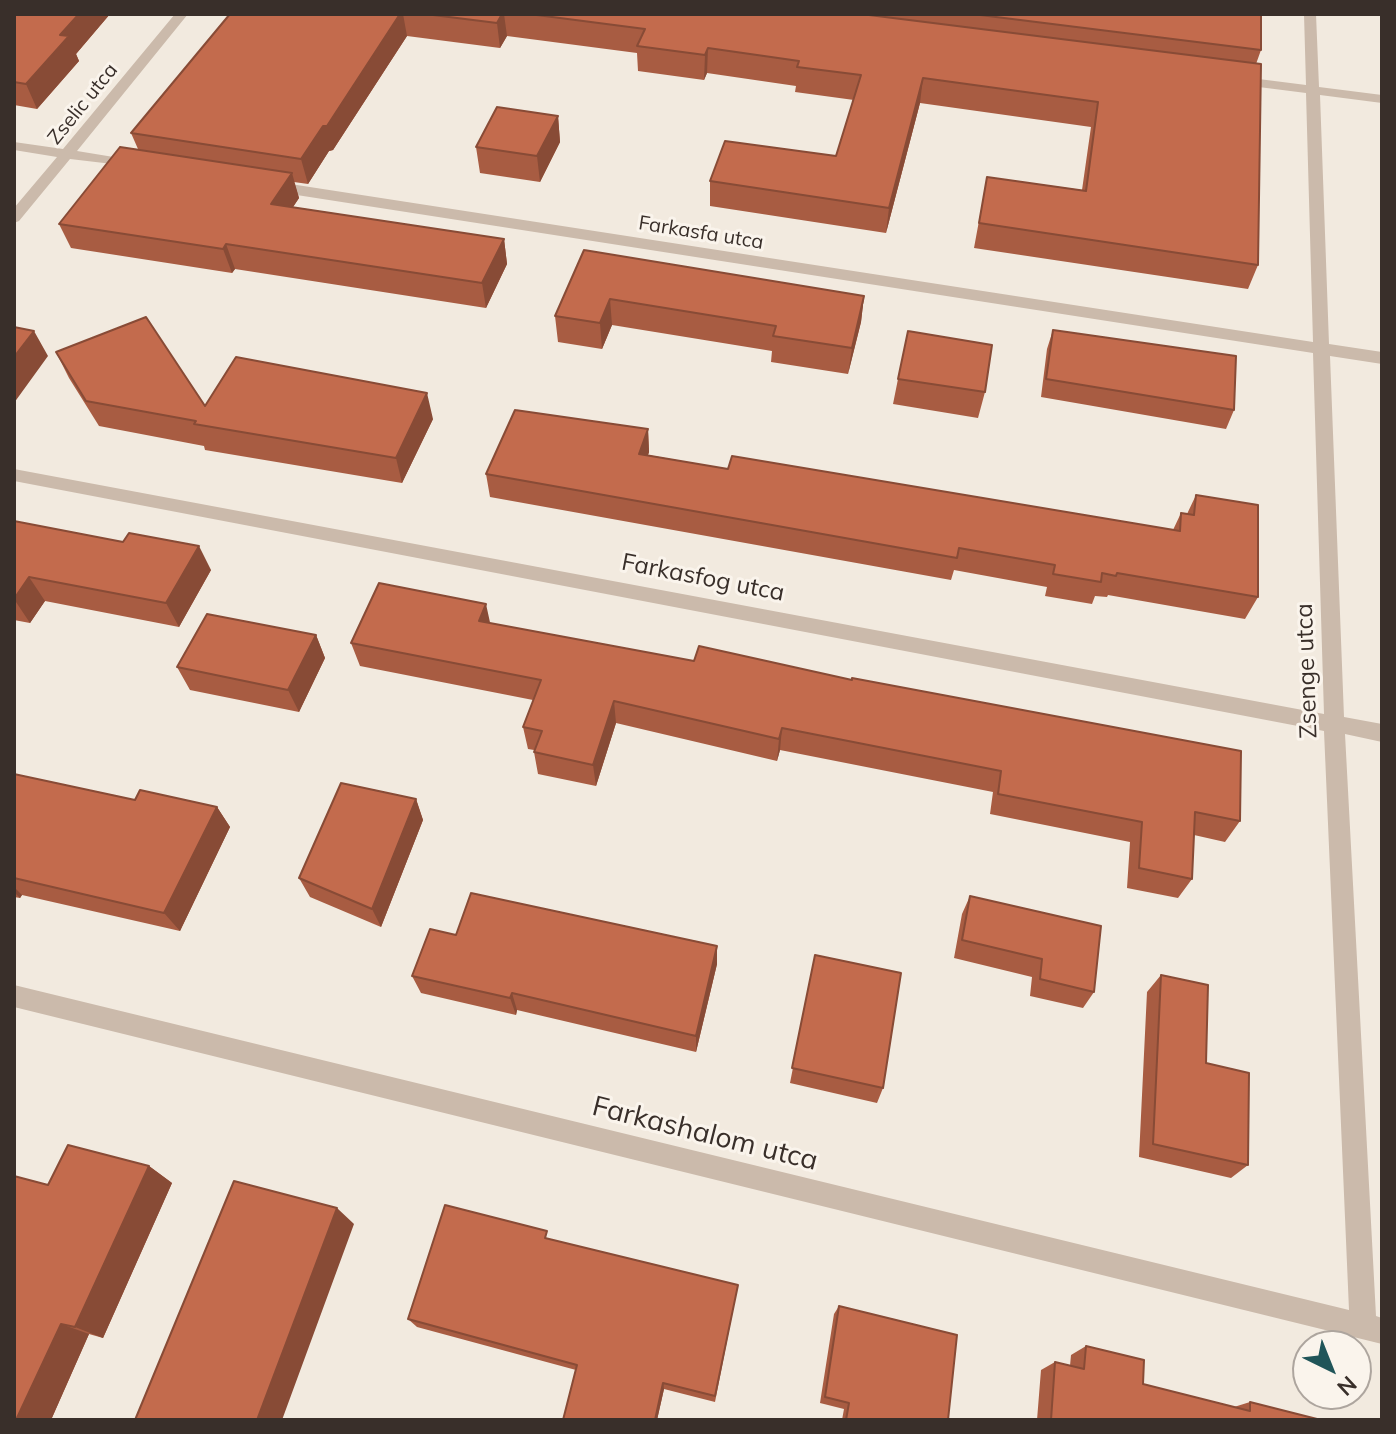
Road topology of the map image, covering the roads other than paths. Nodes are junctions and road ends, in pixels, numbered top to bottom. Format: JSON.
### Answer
{"nodes":[{"id":1,"x":182,"y":14,"type":"edge"},
{"id":2,"x":1310,"y":14,"type":"edge"},
{"id":3,"x":1219,"y":78,"type":"edge"},
{"id":4,"x":1313,"y":90,"type":"junction"},
{"id":5,"x":1382,"y":99,"type":"edge"},
{"id":6,"x":14,"y":146,"type":"edge"},
{"id":7,"x":68,"y":154,"type":"junction"},
{"id":8,"x":146,"y":167,"type":"edge"},
{"id":9,"x":256,"y":184,"type":"edge"},
{"id":10,"x":14,"y":218,"type":"edge"},
{"id":11,"x":1323,"y":350,"type":"junction"},
{"id":12,"x":1382,"y":358,"type":"edge"},
{"id":13,"x":14,"y":475,"type":"edge"},
{"id":14,"x":1334,"y":723,"type":"junction"},
{"id":15,"x":1382,"y":733,"type":"edge"},
{"id":16,"x":14,"y":996,"type":"edge"},
{"id":17,"x":1372,"y":1329,"type":"edge"}],
"edges":[{"from":1,"to":7,"type":"street","name":"Zselic utca"},
{"from":2,"to":4,"type":"street","name":"Zsenge utca"},
{"from":3,"to":4,"type":"street"},
{"from":4,"to":5,"type":"street"},
{"from":4,"to":11,"type":"street","name":"Zsenge utca"},
{"from":6,"to":7,"type":"street"},
{"from":7,"to":8,"type":"street"},
{"from":7,"to":10,"type":"street","name":"Zselic utca"},
{"from":9,"to":11,"type":"street","name":"Farkasfa utca"},
{"from":11,"to":12,"type":"street","name":"Farkasfa utca"},
{"from":11,"to":14,"type":"street","name":"Zsenge utca"},
{"from":13,"to":14,"type":"street","name":"Farkasfog utca"},
{"from":14,"to":15,"type":"street","name":"Farkasfog utca"},
{"from":14,"to":17,"type":"street","name":"Zsenge utca"},
{"from":16,"to":17,"type":"street","name":"Farkashalom utca"}]}
